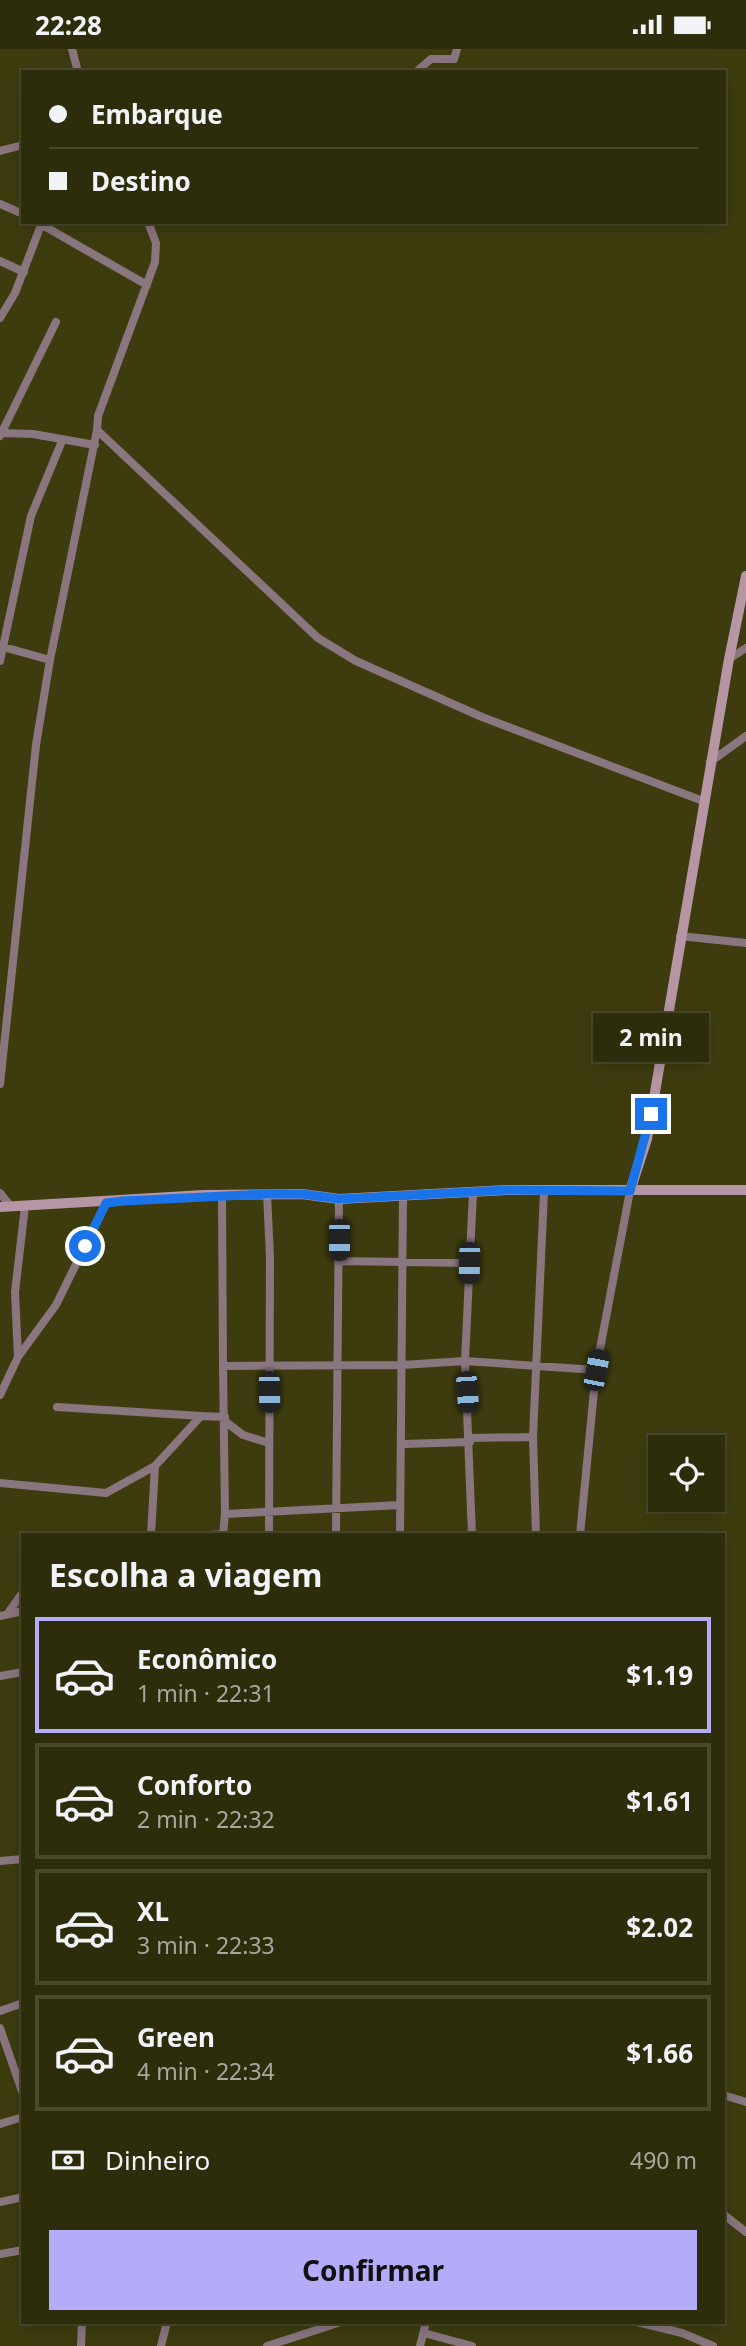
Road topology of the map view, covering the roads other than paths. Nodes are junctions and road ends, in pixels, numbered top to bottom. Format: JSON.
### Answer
{"nodes":[{"id":1,"x":72,"y":49,"type":"edge"},
{"id":2,"x":457,"y":49,"type":"edge"},
{"id":3,"x":77,"y":70,"type":"edge"},
{"id":4,"x":418,"y":70,"type":"edge"},
{"id":5,"x":21,"y":146,"type":"edge"},
{"id":6,"x":0,"y":151,"type":"edge"},
{"id":7,"x":0,"y":204,"type":"edge"},
{"id":8,"x":21,"y":213,"type":"edge"},
{"id":9,"x":39,"y":224,"type":"edge"},
{"id":10,"x":41,"y":224,"type":"edge"},
{"id":11,"x":152,"y":225,"type":"edge"},
{"id":12,"x":0,"y":261,"type":"edge"},
{"id":13,"x":24,"y":272,"type":"junction"},
{"id":14,"x":147,"y":285,"type":"junction"},
{"id":15,"x":0,"y":318,"type":"edge"},
{"id":16,"x":56,"y":322,"type":"dead end"},
{"id":17,"x":97,"y":430,"type":"junction"},
{"id":18,"x":0,"y":434,"type":"edge"},
{"id":19,"x":62,"y":441,"type":"junction"},
{"id":20,"x":95,"y":445,"type":"junction"},
{"id":21,"x":746,"y":576,"type":"edge"},
{"id":22,"x":1,"y":646,"type":"edge"},
{"id":23,"x":746,"y":648,"type":"edge"},
{"id":24,"x":729,"y":659,"type":"junction"},
{"id":25,"x":50,"y":660,"type":"junction"},
{"id":26,"x":0,"y":661,"type":"edge"},
{"id":27,"x":746,"y":736,"type":"edge"},
{"id":28,"x":710,"y":762,"type":"junction"},
{"id":29,"x":704,"y":801,"type":"junction"},
{"id":30,"x":680,"y":936,"type":"junction"},
{"id":31,"x":746,"y":943,"type":"edge"},
{"id":32,"x":0,"y":1084,"type":"edge"},
{"id":33,"x":746,"y":1189,"type":"edge"},
{"id":34,"x":630,"y":1191,"type":"junction"},
{"id":35,"x":473,"y":1192,"type":"junction"},
{"id":36,"x":544,"y":1192,"type":"junction"},
{"id":37,"x":0,"y":1193,"type":"edge"},
{"id":38,"x":267,"y":1194,"type":"junction"},
{"id":39,"x":222,"y":1195,"type":"junction"},
{"id":40,"x":403,"y":1195,"type":"junction"},
{"id":41,"x":339,"y":1199,"type":"junction"},
{"id":42,"x":106,"y":1203,"type":"junction"},
{"id":43,"x":25,"y":1206,"type":"junction"},
{"id":44,"x":5,"y":1207,"type":"edge"},
{"id":45,"x":339,"y":1261,"type":"junction"},
{"id":46,"x":403,"y":1262,"type":"junction"},
{"id":47,"x":469,"y":1263,"type":"junction"},
{"id":48,"x":18,"y":1357,"type":"junction"},
{"id":49,"x":465,"y":1361,"type":"junction"},
{"id":50,"x":538,"y":1365,"type":"junction"},
{"id":51,"x":223,"y":1366,"type":"junction"},
{"id":52,"x":402,"y":1366,"type":"junction"},
{"id":53,"x":268,"y":1367,"type":"junction"},
{"id":54,"x":337,"y":1367,"type":"junction"},
{"id":55,"x":596,"y":1370,"type":"junction"},
{"id":56,"x":0,"y":1395,"type":"edge"},
{"id":57,"x":57,"y":1407,"type":"dead end"},
{"id":58,"x":201,"y":1416,"type":"junction"},
{"id":59,"x":225,"y":1420,"type":"junction"},
{"id":60,"x":533,"y":1437,"type":"junction"},
{"id":61,"x":470,"y":1440,"type":"junction"},
{"id":62,"x":269,"y":1443,"type":"junction"},
{"id":63,"x":403,"y":1444,"type":"junction"},
{"id":64,"x":155,"y":1466,"type":"junction"},
{"id":65,"x":0,"y":1482,"type":"edge"},
{"id":66,"x":400,"y":1505,"type":"junction"},
{"id":67,"x":337,"y":1510,"type":"junction"},
{"id":68,"x":269,"y":1512,"type":"junction"},
{"id":69,"x":225,"y":1514,"type":"junction"},
{"id":70,"x":151,"y":1533,"type":"edge"},
{"id":71,"x":223,"y":1533,"type":"edge"},
{"id":72,"x":269,"y":1533,"type":"edge"},
{"id":73,"x":336,"y":1533,"type":"edge"},
{"id":74,"x":400,"y":1533,"type":"edge"},
{"id":75,"x":472,"y":1533,"type":"edge"},
{"id":76,"x":536,"y":1533,"type":"edge"},
{"id":77,"x":580,"y":1533,"type":"edge"},
{"id":78,"x":21,"y":1595,"type":"edge"},
{"id":79,"x":4,"y":1614,"type":"edge"},
{"id":80,"x":21,"y":1672,"type":"edge"},
{"id":81,"x":0,"y":1676,"type":"edge"},
{"id":82,"x":21,"y":1860,"type":"edge"},
{"id":83,"x":0,"y":1861,"type":"edge"},
{"id":84,"x":21,"y":2004,"type":"edge"},
{"id":85,"x":0,"y":2011,"type":"edge"},
{"id":86,"x":0,"y":2028,"type":"edge"},
{"id":87,"x":21,"y":2057,"type":"edge"},
{"id":88,"x":12,"y":2059,"type":"junction"},
{"id":89,"x":21,"y":2088,"type":"edge"},
{"id":90,"x":725,"y":2096,"type":"edge"},
{"id":91,"x":746,"y":2102,"type":"edge"},
{"id":92,"x":21,"y":2118,"type":"edge"},
{"id":93,"x":0,"y":2124,"type":"edge"},
{"id":94,"x":21,"y":2197,"type":"edge"},
{"id":95,"x":0,"y":2202,"type":"edge"},
{"id":96,"x":725,"y":2216,"type":"edge"},
{"id":97,"x":746,"y":2232,"type":"edge"},
{"id":98,"x":21,"y":2250,"type":"edge"},
{"id":99,"x":0,"y":2254,"type":"edge"},
{"id":100,"x":82,"y":2324,"type":"edge"},
{"id":101,"x":166,"y":2324,"type":"edge"},
{"id":102,"x":335,"y":2324,"type":"edge"},
{"id":103,"x":426,"y":2324,"type":"edge"},
{"id":104,"x":645,"y":2324,"type":"edge"},
{"id":105,"x":685,"y":2324,"type":"edge"},
{"id":106,"x":424,"y":2333,"type":"junction"},
{"id":107,"x":682,"y":2333,"type":"junction"},
{"id":108,"x":81,"y":2346,"type":"edge"},
{"id":109,"x":161,"y":2346,"type":"edge"},
{"id":110,"x":267,"y":2346,"type":"edge"},
{"id":111,"x":421,"y":2346,"type":"edge"},
{"id":112,"x":472,"y":2346,"type":"edge"},
{"id":113,"x":713,"y":2346,"type":"edge"}],
"edges":[{"from":1,"to":3,"type":"street"},
{"from":2,"to":4,"type":"street"},
{"from":5,"to":6,"type":"street"},
{"from":7,"to":8,"type":"street"},
{"from":9,"to":13,"type":"street"},
{"from":10,"to":14,"type":"street"},
{"from":11,"to":14,"type":"street"},
{"from":12,"to":13,"type":"street"},
{"from":13,"to":15,"type":"street"},
{"from":14,"to":17,"type":"street"},
{"from":16,"to":18,"type":"street"},
{"from":17,"to":20,"type":"street"},
{"from":17,"to":29,"type":"street"},
{"from":18,"to":19,"type":"street"},
{"from":19,"to":20,"type":"street"},
{"from":19,"to":22,"type":"street"},
{"from":20,"to":25,"type":"street"},
{"from":21,"to":24,"type":"street"},
{"from":22,"to":25,"type":"street"},
{"from":22,"to":26,"type":"street"},
{"from":23,"to":24,"type":"street"},
{"from":24,"to":28,"type":"street"},
{"from":25,"to":32,"type":"street"},
{"from":27,"to":28,"type":"street"},
{"from":28,"to":29,"type":"street"},
{"from":29,"to":30,"type":"street"},
{"from":30,"to":31,"type":"street"},
{"from":30,"to":34,"type":"street"},
{"from":33,"to":34,"type":"street"},
{"from":34,"to":36,"type":"street"},
{"from":34,"to":55,"type":"street"},
{"from":35,"to":36,"type":"street"},
{"from":35,"to":40,"type":"street"},
{"from":35,"to":47,"type":"street"},
{"from":36,"to":50,"type":"street"},
{"from":37,"to":44,"type":"street"},
{"from":38,"to":39,"type":"street"},
{"from":38,"to":41,"type":"street"},
{"from":38,"to":53,"type":"street"},
{"from":39,"to":42,"type":"street"},
{"from":39,"to":51,"type":"street"},
{"from":40,"to":41,"type":"street"},
{"from":40,"to":46,"type":"street"},
{"from":41,"to":45,"type":"street"},
{"from":42,"to":43,"type":"street"},
{"from":42,"to":48,"type":"street"},
{"from":43,"to":44,"type":"street"},
{"from":43,"to":48,"type":"street"},
{"from":45,"to":46,"type":"street"},
{"from":45,"to":54,"type":"street"},
{"from":46,"to":47,"type":"street"},
{"from":46,"to":52,"type":"street"},
{"from":47,"to":49,"type":"street"},
{"from":48,"to":56,"type":"street"},
{"from":49,"to":50,"type":"street"},
{"from":49,"to":52,"type":"street"},
{"from":49,"to":61,"type":"street"},
{"from":50,"to":55,"type":"street"},
{"from":50,"to":60,"type":"street"},
{"from":51,"to":53,"type":"street"},
{"from":51,"to":59,"type":"street"},
{"from":52,"to":54,"type":"street"},
{"from":52,"to":63,"type":"street"},
{"from":53,"to":54,"type":"street"},
{"from":53,"to":62,"type":"street"},
{"from":54,"to":67,"type":"street"},
{"from":55,"to":77,"type":"street"},
{"from":57,"to":58,"type":"street"},
{"from":58,"to":59,"type":"street"},
{"from":58,"to":64,"type":"street"},
{"from":59,"to":62,"type":"street"},
{"from":59,"to":69,"type":"street"},
{"from":60,"to":61,"type":"street"},
{"from":60,"to":76,"type":"street"},
{"from":61,"to":63,"type":"street"},
{"from":61,"to":75,"type":"street"},
{"from":62,"to":68,"type":"street"},
{"from":63,"to":66,"type":"street"},
{"from":64,"to":65,"type":"street"},
{"from":64,"to":70,"type":"street"},
{"from":66,"to":67,"type":"street"},
{"from":66,"to":74,"type":"street"},
{"from":67,"to":68,"type":"street"},
{"from":67,"to":73,"type":"street"},
{"from":68,"to":69,"type":"street"},
{"from":68,"to":72,"type":"street"},
{"from":69,"to":71,"type":"street"},
{"from":78,"to":79,"type":"street"},
{"from":80,"to":81,"type":"street"},
{"from":82,"to":83,"type":"street"},
{"from":84,"to":85,"type":"street"},
{"from":86,"to":88,"type":"street"},
{"from":87,"to":88,"type":"street"},
{"from":88,"to":89,"type":"street"},
{"from":90,"to":91,"type":"street"},
{"from":92,"to":93,"type":"street"},
{"from":94,"to":95,"type":"street"},
{"from":96,"to":97,"type":"street"},
{"from":98,"to":99,"type":"street"},
{"from":100,"to":108,"type":"street"},
{"from":101,"to":109,"type":"street"},
{"from":102,"to":110,"type":"street"},
{"from":103,"to":106,"type":"street"},
{"from":104,"to":107,"type":"street"},
{"from":105,"to":107,"type":"street"},
{"from":106,"to":111,"type":"street"},
{"from":106,"to":112,"type":"street"},
{"from":107,"to":113,"type":"street"}]}
